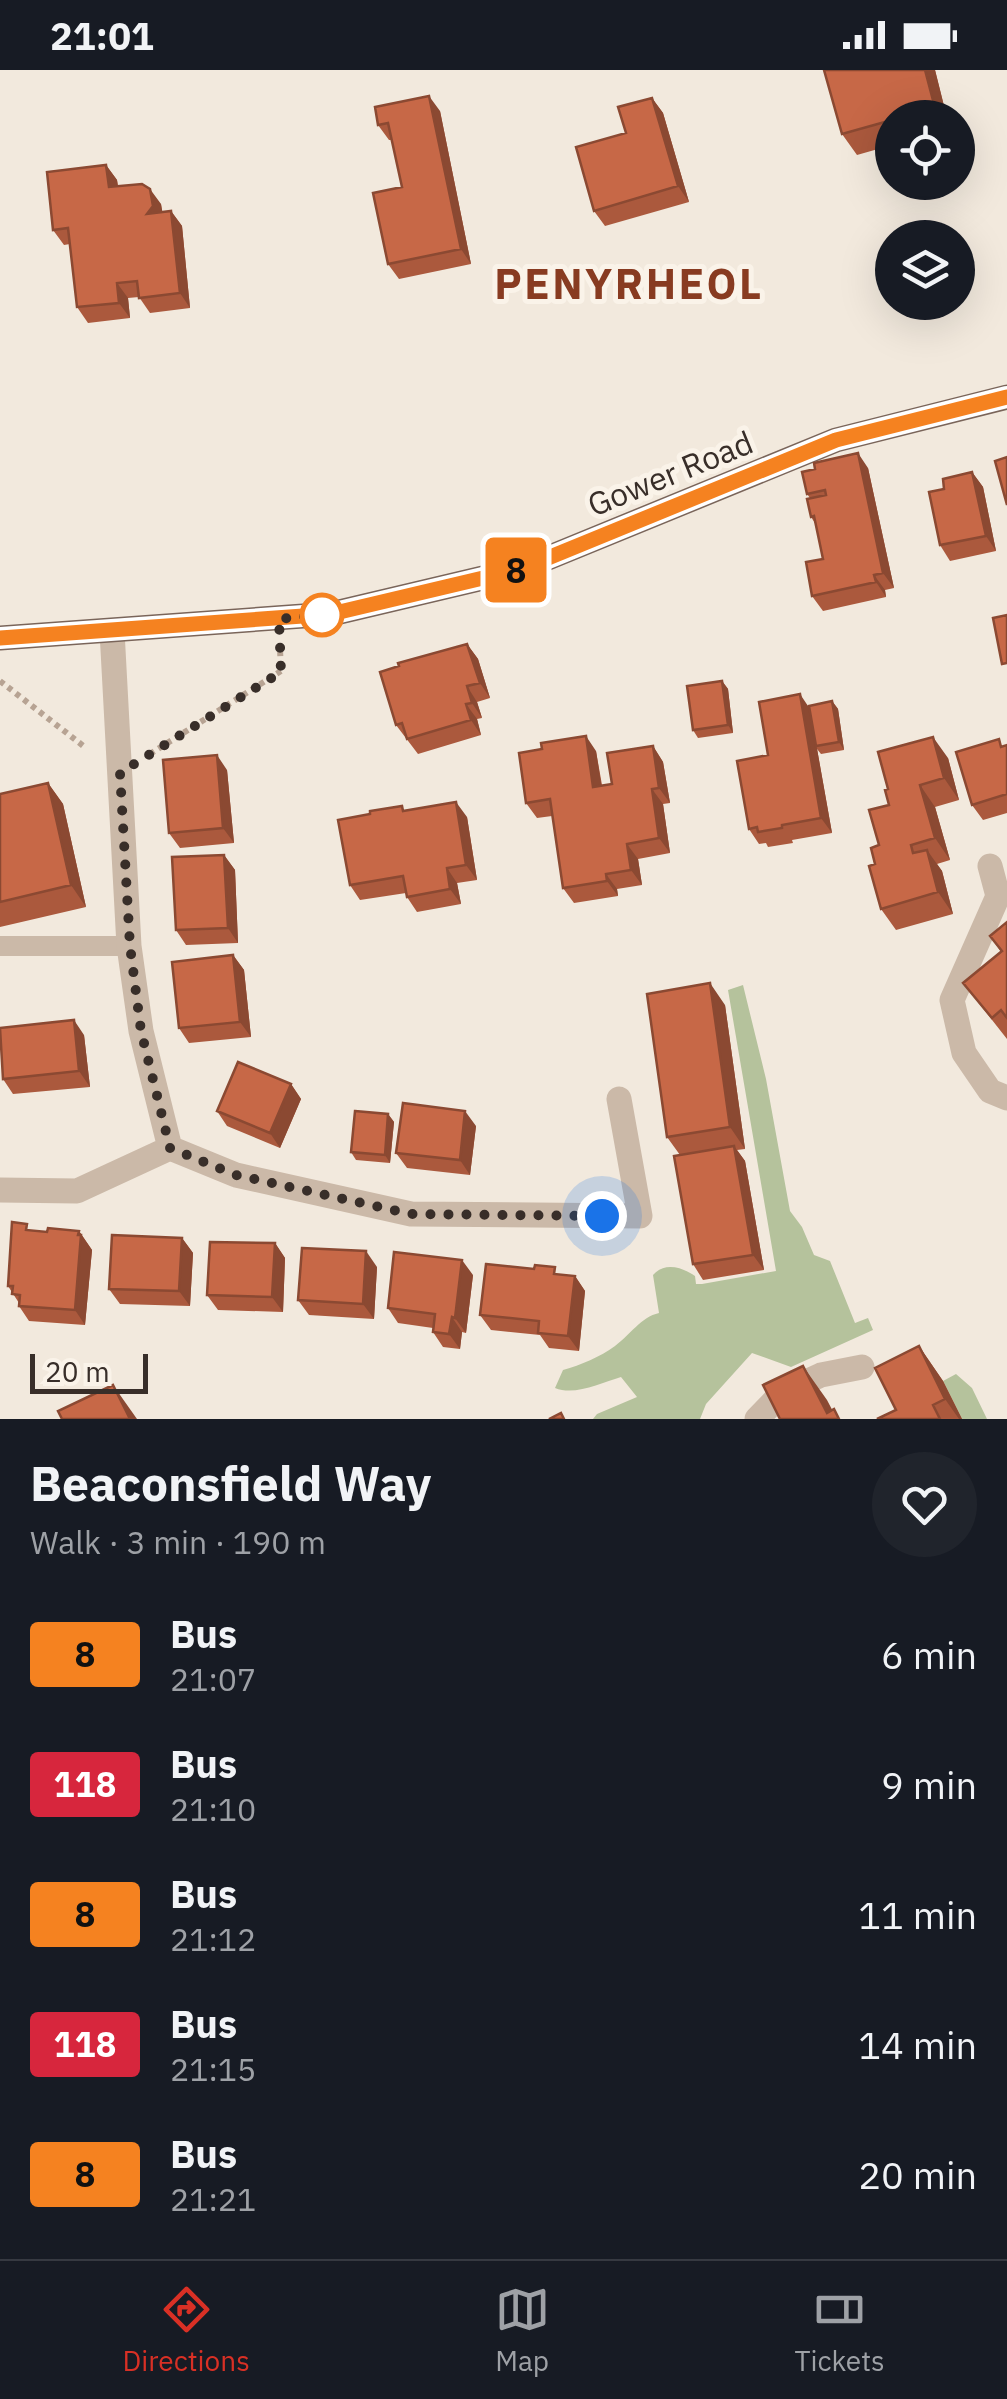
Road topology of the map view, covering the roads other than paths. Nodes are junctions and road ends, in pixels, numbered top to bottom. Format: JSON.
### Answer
{"nodes":[{"id":1,"x":1007,"y":397,"type":"edge"},
{"id":2,"x":112,"y":631,"type":"junction"},
{"id":3,"x":0,"y":638,"type":"edge"},
{"id":4,"x":990,"y":866,"type":"dead end"},
{"id":5,"x":0,"y":946,"type":"edge"},
{"id":6,"x":130,"y":946,"type":"junction"},
{"id":7,"x":1007,"y":1098,"type":"edge"},
{"id":8,"x":620,"y":1099,"type":"dead end"},
{"id":9,"x":170,"y":1148,"type":"junction"},
{"id":10,"x":0,"y":1190,"type":"edge"},
{"id":11,"x":862,"y":1367,"type":"dead end"},
{"id":12,"x":757,"y":1419,"type":"edge"}],
"edges":[{"from":1,"to":2,"type":"main road","name":"Gower Road"},
{"from":2,"to":3,"type":"main road","name":"Gower Road"},
{"from":2,"to":6,"type":"street"},
{"from":4,"to":7,"type":"street"},
{"from":5,"to":6,"type":"lane"},
{"from":6,"to":9,"type":"street"},
{"from":8,"to":9,"type":"street"},
{"from":9,"to":10,"type":"street"},
{"from":11,"to":12,"type":"street"}]}
